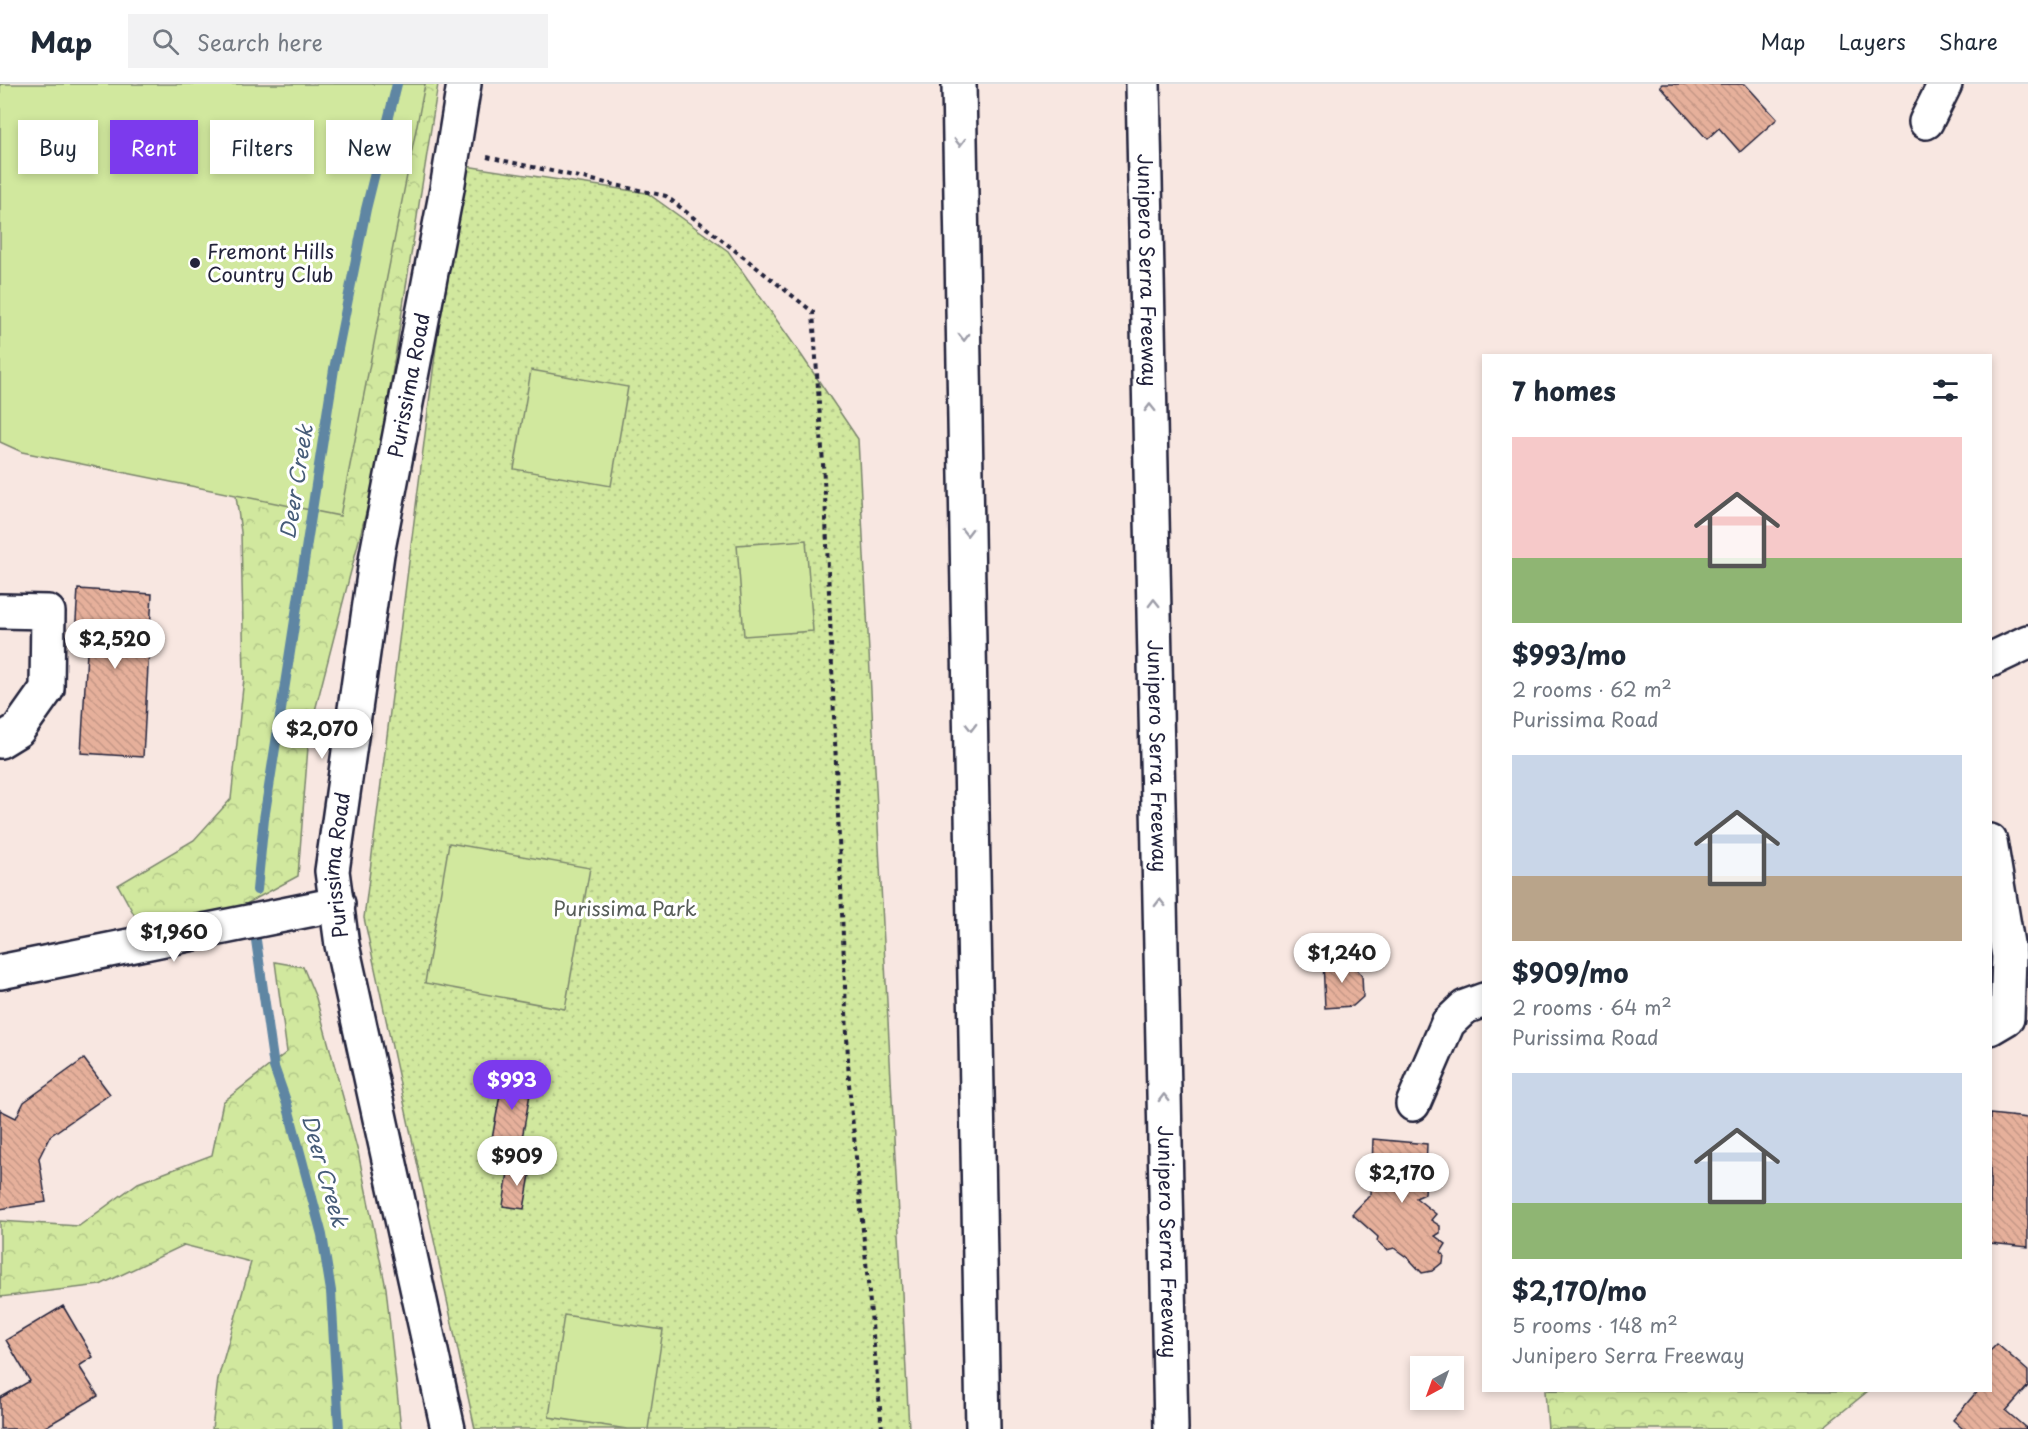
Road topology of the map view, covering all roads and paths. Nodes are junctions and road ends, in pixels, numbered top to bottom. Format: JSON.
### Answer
{"nodes":[{"id":1,"x":464,"y":84,"type":"edge"},
{"id":2,"x":959,"y":84,"type":"edge"},
{"id":3,"x":1143,"y":84,"type":"edge"},
{"id":4,"x":1945,"y":84,"type":"edge"},
{"id":5,"x":1926,"y":122,"type":"dead end"},
{"id":6,"x":452,"y":149,"type":"junction"},
{"id":7,"x":0,"y":611,"type":"edge"},
{"id":8,"x":2028,"y":642,"type":"edge"},
{"id":9,"x":1992,"y":659,"type":"edge"},
{"id":10,"x":0,"y":741,"type":"edge"},
{"id":11,"x":1992,"y":853,"type":"edge"},
{"id":12,"x":338,"y":904,"type":"junction"},
{"id":13,"x":0,"y":972,"type":"edge"},
{"id":14,"x":1482,"y":1001,"type":"edge"},
{"id":15,"x":1992,"y":1027,"type":"edge"},
{"id":16,"x":1413,"y":1104,"type":"dead end"},
{"id":17,"x":448,"y":1429,"type":"edge"},
{"id":18,"x":882,"y":1429,"type":"edge"},
{"id":19,"x":983,"y":1429,"type":"edge"},
{"id":20,"x":1171,"y":1429,"type":"edge"}],
"edges":[{"from":1,"to":6,"type":"main road","name":"Purissima Road"},
{"from":2,"to":19,"type":"main road","one_way":true},
{"from":20,"to":3,"type":"main road","name":"Junipero Serra Freeway","one_way":true},
{"from":4,"to":5,"type":"main road"},
{"from":6,"to":12,"type":"main road","name":"Purissima Road"},
{"from":6,"to":18,"type":"path"},
{"from":7,"to":10,"type":"main road"},
{"from":8,"to":9,"type":"main road"},
{"from":11,"to":15,"type":"main road"},
{"from":12,"to":13,"type":"main road"},
{"from":12,"to":17,"type":"main road","name":"Purissima Road"},
{"from":14,"to":16,"type":"main road"}]}
